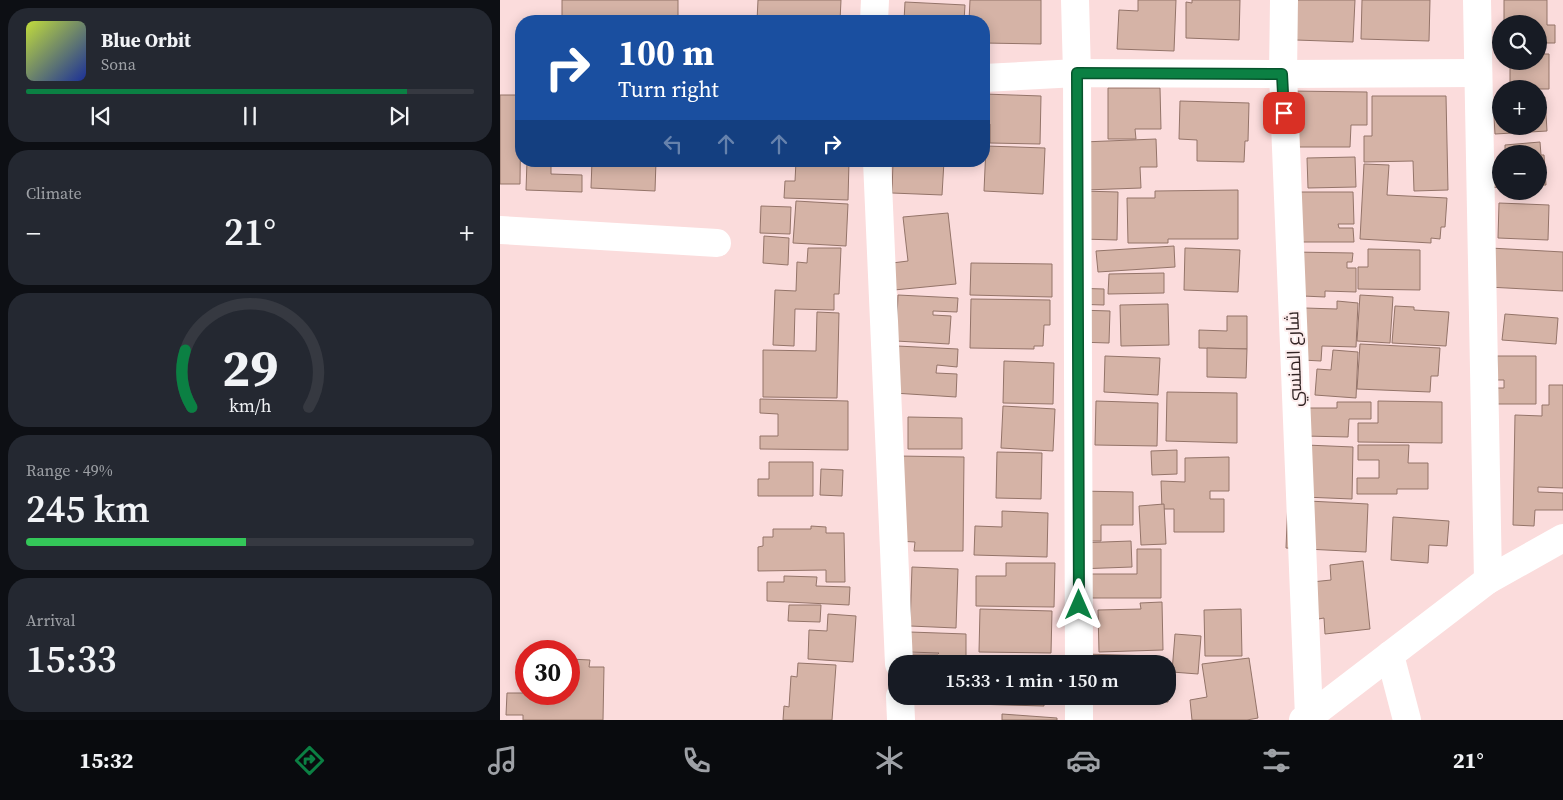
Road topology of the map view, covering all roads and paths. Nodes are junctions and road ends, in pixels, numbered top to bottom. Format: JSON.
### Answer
{"nodes":[{"id":1,"x":875,"y":0,"type":"edge"},
{"id":2,"x":1075,"y":0,"type":"edge"},
{"id":3,"x":1284,"y":0,"type":"edge"},
{"id":4,"x":1477,"y":0,"type":"edge"},
{"id":5,"x":874,"y":15,"type":"edge"},
{"id":6,"x":1077,"y":73,"type":"junction"},
{"id":7,"x":1478,"y":73,"type":"junction"},
{"id":8,"x":1282,"y":74,"type":"junction"},
{"id":9,"x":990,"y":78,"type":"edge"},
{"id":10,"x":877,"y":167,"type":"edge"},
{"id":11,"x":500,"y":230,"type":"edge"},
{"id":12,"x":717,"y":244,"type":"dead end"},
{"id":13,"x":1563,"y":538,"type":"edge"},
{"id":14,"x":1488,"y":580,"type":"junction"},
{"id":15,"x":899,"y":655,"type":"edge"},
{"id":16,"x":1079,"y":655,"type":"edge"},
{"id":17,"x":1390,"y":655,"type":"junction"},
{"id":18,"x":900,"y":705,"type":"edge"},
{"id":19,"x":1079,"y":705,"type":"edge"},
{"id":20,"x":1306,"y":719,"type":"edge"},
{"id":21,"x":901,"y":720,"type":"edge"},
{"id":22,"x":1079,"y":720,"type":"edge"},
{"id":23,"x":1407,"y":720,"type":"edge"}],
"edges":[{"from":1,"to":5,"type":"street"},
{"from":2,"to":6,"type":"street"},
{"from":3,"to":8,"type":"street","name":"شارع المنسي"},
{"from":4,"to":7,"type":"street"},
{"from":6,"to":8,"type":"street"},
{"from":6,"to":9,"type":"street"},
{"from":6,"to":16,"type":"street"},
{"from":7,"to":8,"type":"street"},
{"from":7,"to":14,"type":"street"},
{"from":8,"to":20,"type":"street","name":"شارع المنسي"},
{"from":10,"to":15,"type":"street"},
{"from":11,"to":12,"type":"street"},
{"from":13,"to":14,"type":"street"},
{"from":14,"to":17,"type":"street"},
{"from":17,"to":20,"type":"street"},
{"from":17,"to":23,"type":"street"},
{"from":18,"to":21,"type":"street"},
{"from":19,"to":22,"type":"street"}]}
